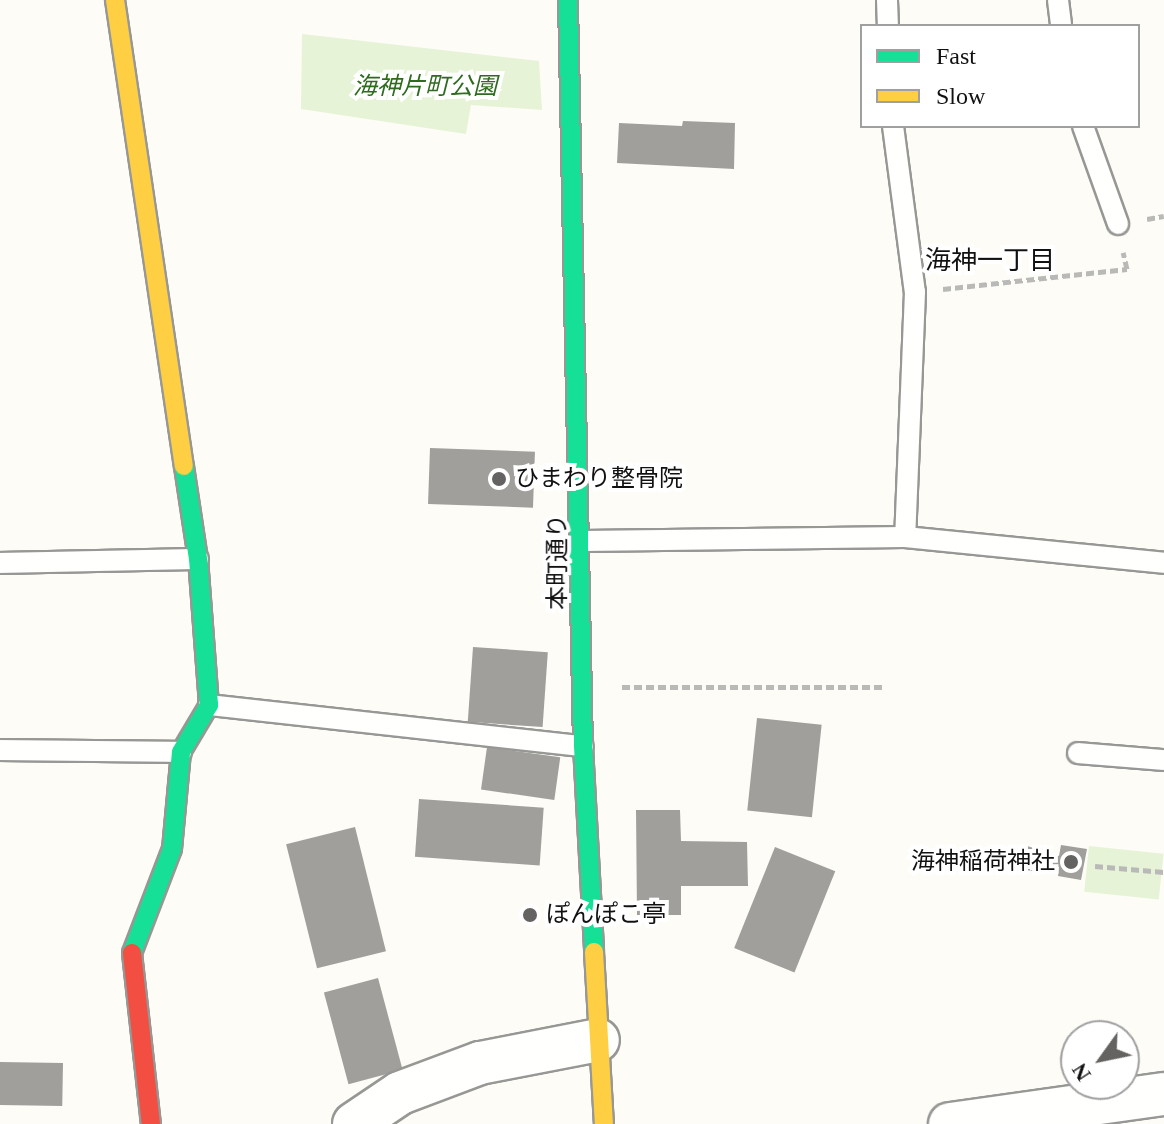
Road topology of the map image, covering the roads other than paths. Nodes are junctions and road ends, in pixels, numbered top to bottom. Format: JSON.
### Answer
{"nodes":[{"id":1,"x":115,"y":0,"type":"edge"},
{"id":2,"x":568,"y":0,"type":"edge"},
{"id":3,"x":887,"y":0,"type":"edge"},
{"id":4,"x":1058,"y":0,"type":"edge"},
{"id":5,"x":888,"y":24,"type":"edge"},
{"id":6,"x":1061,"y":24,"type":"edge"},
{"id":7,"x":893,"y":128,"type":"edge"},
{"id":8,"x":1084,"y":128,"type":"edge"},
{"id":9,"x":1118,"y":224,"type":"road end"},
{"id":10,"x":905,"y":537,"type":"junction"},
{"id":11,"x":583,"y":541,"type":"junction"},
{"id":12,"x":198,"y":559,"type":"junction"},
{"id":13,"x":0,"y":563,"type":"edge"},
{"id":14,"x":1164,"y":563,"type":"edge"},
{"id":15,"x":209,"y":705,"type":"junction"},
{"id":16,"x":583,"y":746,"type":"junction"},
{"id":17,"x":0,"y":750,"type":"edge"},
{"id":18,"x":181,"y":752,"type":"junction"},
{"id":19,"x":1078,"y":753,"type":"dead end"},
{"id":20,"x":1164,"y":760,"type":"edge"},
{"id":21,"x":598,"y":1040,"type":"junction"},
{"id":22,"x":1164,"y":1094,"type":"edge"},
{"id":23,"x":151,"y":1124,"type":"edge"},
{"id":24,"x":354,"y":1124,"type":"edge"},
{"id":25,"x":604,"y":1124,"type":"edge"},
{"id":26,"x":950,"y":1124,"type":"edge"}],
"edges":[{"from":1,"to":12,"type":"street"},
{"from":2,"to":11,"type":"street","name":"本町通り"},
{"from":3,"to":5,"type":"lane"},
{"from":4,"to":6,"type":"lane"},
{"from":7,"to":10,"type":"lane"},
{"from":8,"to":9,"type":"lane"},
{"from":10,"to":11,"type":"lane"},
{"from":10,"to":14,"type":"lane"},
{"from":11,"to":16,"type":"street","name":"本町通り"},
{"from":12,"to":13,"type":"lane"},
{"from":12,"to":15,"type":"street"},
{"from":15,"to":16,"type":"lane"},
{"from":15,"to":18,"type":"street"},
{"from":16,"to":21,"type":"street","name":"本町通り"},
{"from":17,"to":18,"type":"lane"},
{"from":18,"to":23,"type":"street"},
{"from":19,"to":20,"type":"lane"},
{"from":21,"to":24,"type":"street"},
{"from":21,"to":25,"type":"street","name":"本町通り"},
{"from":22,"to":26,"type":"street"}]}
